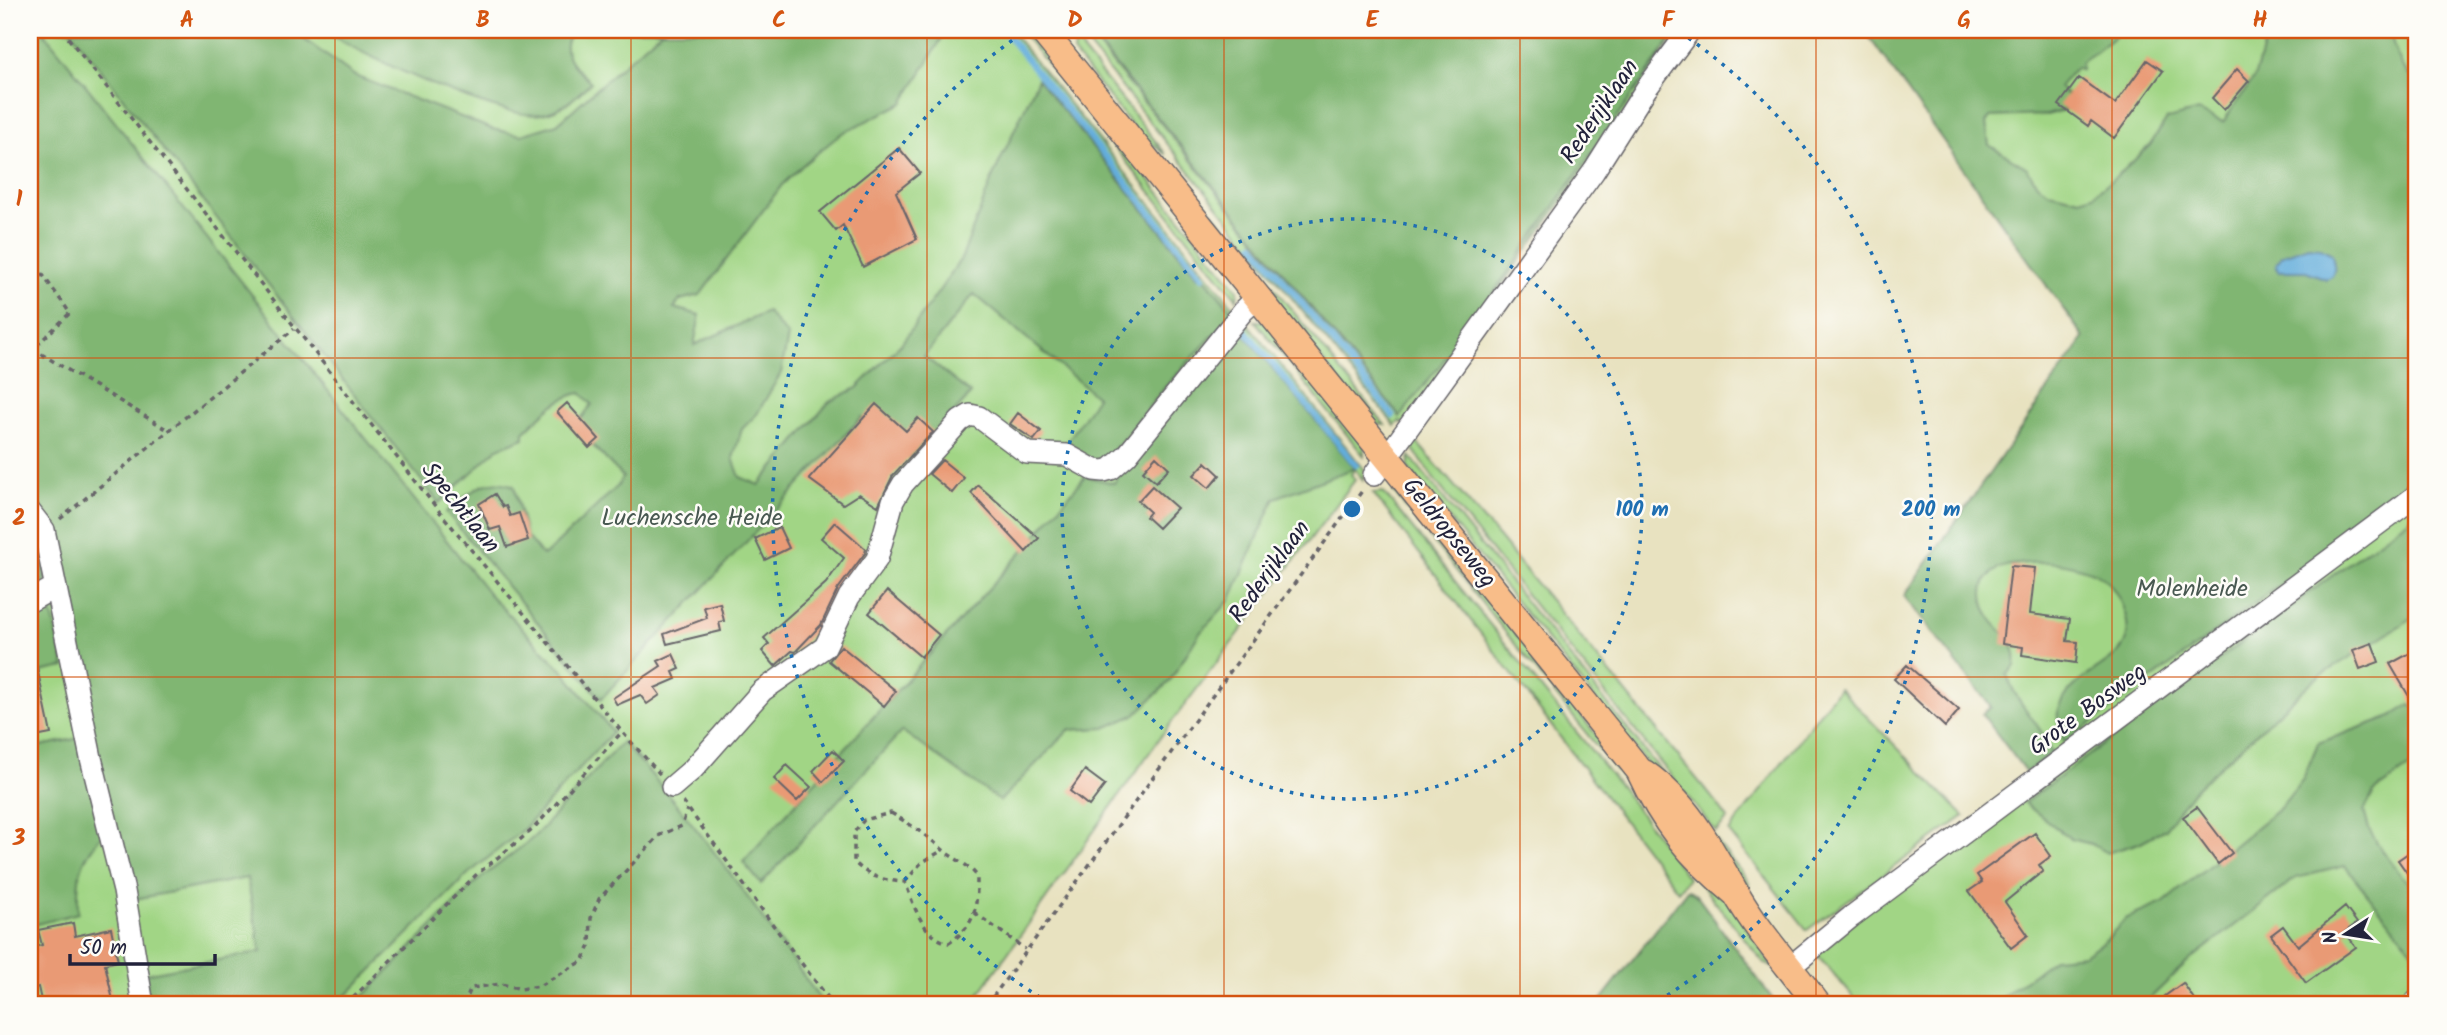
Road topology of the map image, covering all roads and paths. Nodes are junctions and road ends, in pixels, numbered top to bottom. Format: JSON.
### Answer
{"nodes":[{"id":1,"x":62,"y":30,"type":"edge"},
{"id":2,"x":1042,"y":30,"type":"edge"},
{"id":3,"x":1690,"y":30,"type":"edge"},
{"id":4,"x":30,"y":257,"type":"edge"},
{"id":5,"x":1258,"y":297,"type":"junction"},
{"id":6,"x":294,"y":329,"type":"junction"},
{"id":7,"x":168,"y":430,"type":"junction"},
{"id":8,"x":1380,"y":466,"type":"junction"},
{"id":9,"x":2417,"y":495,"type":"edge"},
{"id":10,"x":30,"y":512,"type":"edge"},
{"id":11,"x":44,"y":530,"type":"junction"},
{"id":12,"x":55,"y":587,"type":"junction"},
{"id":13,"x":30,"y":601,"type":"edge"},
{"id":14,"x":622,"y":732,"type":"junction"},
{"id":15,"x":672,"y":787,"type":"junction"},
{"id":16,"x":687,"y":807,"type":"junction"},
{"id":17,"x":943,"y":850,"type":"junction"},
{"id":18,"x":905,"y":882,"type":"junction"},
{"id":19,"x":975,"y":913,"type":"junction"},
{"id":20,"x":1025,"y":949,"type":"junction"},
{"id":21,"x":1790,"y":967,"type":"junction"},
{"id":22,"x":2417,"y":1001,"type":"edge"},
{"id":23,"x":143,"y":1005,"type":"edge"},
{"id":24,"x":346,"y":1005,"type":"edge"},
{"id":25,"x":464,"y":1005,"type":"edge"},
{"id":26,"x":834,"y":1005,"type":"edge"},
{"id":27,"x":987,"y":1005,"type":"edge"},
{"id":28,"x":1818,"y":1005,"type":"edge"},
{"id":29,"x":2413,"y":1005,"type":"edge"}],
"edges":[{"from":1,"to":6,"type":"path","name":"Spechtlaan"},
{"from":2,"to":5,"type":"main road","name":"Geldropseweg"},
{"from":3,"to":8,"type":"street","name":"Rederijklaan"},
{"from":4,"to":7,"type":"path"},
{"from":5,"to":8,"type":"main road","name":"Geldropseweg"},
{"from":5,"to":15,"type":"street"},
{"from":6,"to":7,"type":"path"},
{"from":6,"to":14,"type":"path","name":"Spechtlaan"},
{"from":7,"to":11,"type":"path"},
{"from":8,"to":20,"type":"path","name":"Rederijklaan"},
{"from":8,"to":21,"type":"main road","name":"Geldropseweg"},
{"from":9,"to":21,"type":"street","name":"Grote Bosweg"},
{"from":10,"to":11,"type":"street"},
{"from":11,"to":12,"type":"street"},
{"from":12,"to":13,"type":"street"},
{"from":12,"to":23,"type":"street"},
{"from":14,"to":15,"type":"path","name":"Spechtlaan"},
{"from":14,"to":24,"type":"path"},
{"from":15,"to":16,"type":"path","name":"Spechtlaan"},
{"from":16,"to":25,"type":"path"},
{"from":16,"to":26,"type":"path","name":"Spechtlaan"},
{"from":17,"to":18,"type":"path"},
{"from":17,"to":18,"type":"path"},
{"from":17,"to":19,"type":"path"},
{"from":18,"to":19,"type":"path"},
{"from":19,"to":20,"type":"path"},
{"from":20,"to":27,"type":"path","name":"Rederijklaan"},
{"from":21,"to":28,"type":"main road","name":"Geldropseweg"},
{"from":22,"to":29,"type":"street"}]}
